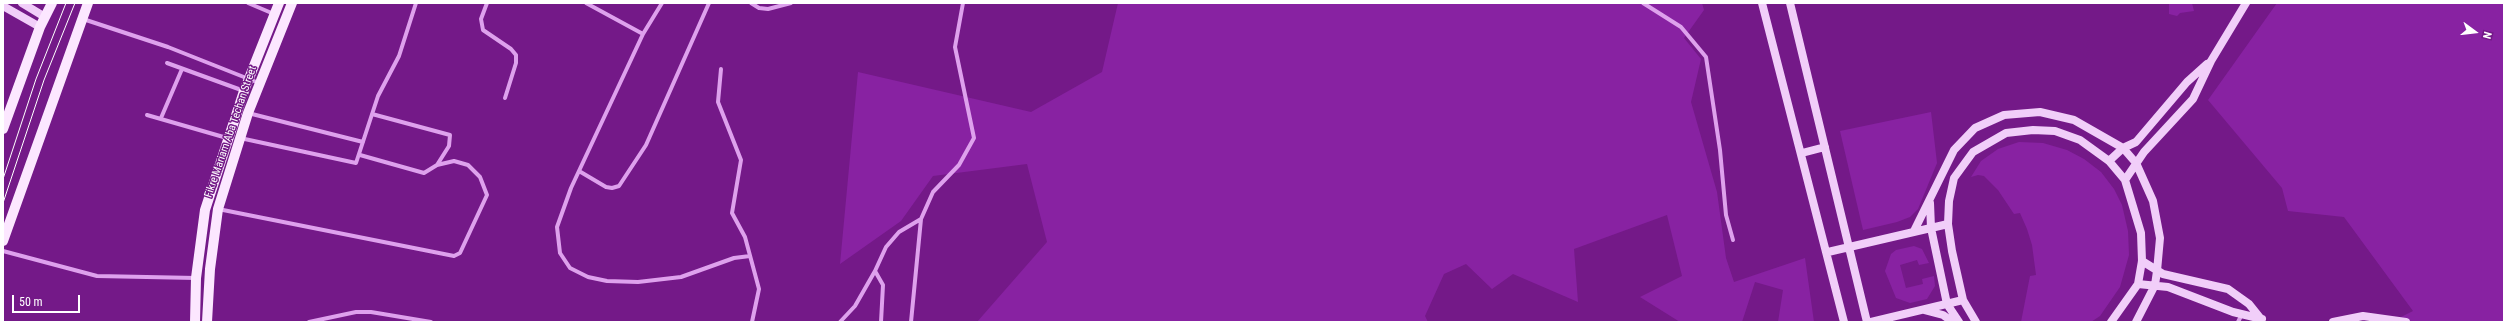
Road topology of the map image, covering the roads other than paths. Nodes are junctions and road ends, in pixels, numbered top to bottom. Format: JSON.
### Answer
{"nodes":[{"id":1,"x":22,"y":3,"type":"edge"},
{"id":2,"x":52,"y":3,"type":"edge"},
{"id":3,"x":88,"y":3,"type":"edge"},
{"id":4,"x":248,"y":3,"type":"edge"},
{"id":5,"x":279,"y":3,"type":"edge"},
{"id":6,"x":292,"y":3,"type":"edge"},
{"id":7,"x":416,"y":3,"type":"edge"},
{"id":8,"x":487,"y":3,"type":"edge"},
{"id":9,"x":662,"y":3,"type":"edge"},
{"id":10,"x":709,"y":3,"type":"edge"},
{"id":11,"x":751,"y":3,"type":"edge"},
{"id":12,"x":791,"y":3,"type":"edge"},
{"id":13,"x":963,"y":3,"type":"edge"},
{"id":14,"x":1643,"y":3,"type":"edge"},
{"id":15,"x":1762,"y":3,"type":"edge"},
{"id":16,"x":1790,"y":3,"type":"edge"},
{"id":17,"x":2246,"y":3,"type":"edge"},
{"id":18,"x":589,"y":4,"type":"edge"},
{"id":19,"x":3,"y":6,"type":"edge"},
{"id":20,"x":274,"y":14,"type":"junction"},
{"id":21,"x":45,"y":17,"type":"junction"},
{"id":22,"x":81,"y":19,"type":"junction"},
{"id":23,"x":40,"y":27,"type":"junction"},
{"id":24,"x":643,"y":34,"type":"junction"},
{"id":25,"x":2211,"y":61,"type":"junction"},
{"id":26,"x":167,"y":63,"type":"dead end"},
{"id":27,"x":182,"y":69,"type":"junction"},
{"id":28,"x":720,"y":69,"type":"dead end"},
{"id":29,"x":249,"y":79,"type":"junction"},
{"id":30,"x":259,"y":84,"type":"junction"},
{"id":31,"x":244,"y":91,"type":"junction"},
{"id":32,"x":504,"y":98,"type":"dead end"},
{"id":33,"x":248,"y":113,"type":"junction"},
{"id":34,"x":372,"y":114,"type":"junction"},
{"id":35,"x":147,"y":115,"type":"dead end"},
{"id":36,"x":161,"y":118,"type":"junction"},
{"id":37,"x":3,"y":129,"type":"edge"},
{"id":38,"x":227,"y":138,"type":"junction"},
{"id":39,"x":239,"y":138,"type":"junction"},
{"id":40,"x":363,"y":142,"type":"junction"},
{"id":41,"x":1825,"y":147,"type":"junction"},
{"id":42,"x":2123,"y":148,"type":"junction"},
{"id":43,"x":1802,"y":152,"type":"junction"},
{"id":44,"x":360,"y":155,"type":"junction"},
{"id":45,"x":2109,"y":161,"type":"junction"},
{"id":46,"x":2136,"y":163,"type":"junction"},
{"id":47,"x":437,"y":165,"type":"junction"},
{"id":48,"x":579,"y":171,"type":"junction"},
{"id":49,"x":2125,"y":180,"type":"junction"},
{"id":50,"x":1930,"y":200,"type":"junction"},
{"id":51,"x":218,"y":209,"type":"junction"},
{"id":52,"x":921,"y":219,"type":"junction"},
{"id":53,"x":1948,"y":224,"type":"junction"},
{"id":54,"x":1931,"y":228,"type":"junction"},
{"id":55,"x":1914,"y":231,"type":"junction"},
{"id":56,"x":1732,"y":240,"type":"dead end"},
{"id":57,"x":3,"y":241,"type":"edge"},
{"id":58,"x":1849,"y":246,"type":"junction"},
{"id":59,"x":3,"y":252,"type":"edge"},
{"id":60,"x":1828,"y":252,"type":"junction"},
{"id":61,"x":750,"y":256,"type":"junction"},
{"id":62,"x":2142,"y":261,"type":"junction"},
{"id":63,"x":2157,"y":270,"type":"junction"},
{"id":64,"x":875,"y":271,"type":"junction"},
{"id":65,"x":196,"y":278,"type":"junction"},
{"id":66,"x":2138,"y":284,"type":"junction"},
{"id":67,"x":2155,"y":285,"type":"junction"},
{"id":68,"x":1963,"y":300,"type":"junction"},
{"id":69,"x":1947,"y":304,"type":"junction"},
{"id":70,"x":1924,"y":309,"type":"junction"},
{"id":71,"x":2240,"y":318,"type":"edge"},
{"id":72,"x":2263,"y":321,"type":"edge"},
{"id":73,"x":195,"y":322,"type":"edge"},
{"id":74,"x":207,"y":322,"type":"edge"},
{"id":75,"x":308,"y":322,"type":"edge"},
{"id":76,"x":431,"y":322,"type":"edge"},
{"id":77,"x":752,"y":322,"type":"edge"},
{"id":78,"x":840,"y":322,"type":"edge"},
{"id":79,"x":881,"y":322,"type":"edge"},
{"id":80,"x":911,"y":322,"type":"edge"},
{"id":81,"x":1844,"y":322,"type":"edge"},
{"id":82,"x":1867,"y":322,"type":"edge"},
{"id":83,"x":1871,"y":322,"type":"edge"},
{"id":84,"x":1953,"y":322,"type":"edge"},
{"id":85,"x":1959,"y":322,"type":"edge"},
{"id":86,"x":1976,"y":322,"type":"edge"},
{"id":87,"x":2111,"y":322,"type":"edge"},
{"id":88,"x":2136,"y":322,"type":"edge"},
{"id":89,"x":2333,"y":322,"type":"edge"},
{"id":90,"x":2406,"y":322,"type":"edge"}],
"edges":[{"from":1,"to":21,"type":"main road"},
{"from":2,"to":21,"type":"main road"},
{"from":3,"to":22,"type":"main road"},
{"from":4,"to":20,"type":"street"},
{"from":5,"to":20,"type":"main road","name":"Fikre Mariam Aba Techan Street"},
{"from":6,"to":30,"type":"main road","name":"Fikre Mariam Aba Techan Street"},
{"from":7,"to":34,"type":"street"},
{"from":8,"to":32,"type":"street"},
{"from":9,"to":24,"type":"street"},
{"from":10,"to":48,"type":"street"},
{"from":11,"to":12,"type":"street"},
{"from":13,"to":52,"type":"street"},
{"from":14,"to":56,"type":"street"},
{"from":15,"to":43,"type":"main road"},
{"from":16,"to":41,"type":"main road"},
{"from":17,"to":25,"type":"main road"},
{"from":18,"to":24,"type":"street"},
{"from":19,"to":23,"type":"main road"},
{"from":20,"to":29,"type":"main road","name":"Fikre Mariam Aba Techan Street"},
{"from":21,"to":23,"type":"main road"},
{"from":22,"to":29,"type":"street"},
{"from":22,"to":57,"type":"main road"},
{"from":23,"to":37,"type":"main road"},
{"from":24,"to":48,"type":"street"},
{"from":25,"to":42,"type":"main road"},
{"from":25,"to":46,"type":"main road"},
{"from":26,"to":27,"type":"street"},
{"from":27,"to":31,"type":"street"},
{"from":27,"to":36,"type":"street"},
{"from":28,"to":61,"type":"street"},
{"from":29,"to":30,"type":"street"},
{"from":29,"to":31,"type":"main road","name":"Fikre Mariam Aba Techan Street"},
{"from":30,"to":33,"type":"main road","name":"Fikre Mariam Aba Techan Street"},
{"from":31,"to":38,"type":"main road","name":"Fikre Mariam Aba Techan Street"},
{"from":33,"to":39,"type":"main road","name":"Fikre Mariam Aba Techan Street"},
{"from":33,"to":40,"type":"street"},
{"from":34,"to":40,"type":"street"},
{"from":34,"to":47,"type":"street"},
{"from":35,"to":36,"type":"street"},
{"from":36,"to":38,"type":"street"},
{"from":38,"to":65,"type":"main road","name":"Fikre Mariam Aba Techan Street"},
{"from":39,"to":44,"type":"street"},
{"from":39,"to":51,"type":"main road","name":"Fikre Mariam Aba Techan Street"},
{"from":40,"to":44,"type":"street"},
{"from":41,"to":43,"type":"main road"},
{"from":41,"to":58,"type":"main road"},
{"from":42,"to":45,"type":"main road"},
{"from":42,"to":46,"type":"main road"},
{"from":42,"to":50,"type":"main road"},
{"from":43,"to":60,"type":"main road"},
{"from":44,"to":47,"type":"street"},
{"from":45,"to":49,"type":"main road"},
{"from":45,"to":53,"type":"main road"},
{"from":46,"to":49,"type":"main road"},
{"from":46,"to":63,"type":"main road"},
{"from":47,"to":51,"type":"street"},
{"from":48,"to":61,"type":"street"},
{"from":49,"to":62,"type":"main road"},
{"from":50,"to":54,"type":"main road"},
{"from":50,"to":55,"type":"main road"},
{"from":51,"to":74,"type":"main road","name":"Fikre Mariam Aba Techan Street"},
{"from":52,"to":64,"type":"street"},
{"from":52,"to":80,"type":"street"},
{"from":53,"to":54,"type":"main road"},
{"from":53,"to":68,"type":"main road"},
{"from":54,"to":55,"type":"main road"},
{"from":54,"to":69,"type":"main road"},
{"from":55,"to":58,"type":"main road"},
{"from":58,"to":60,"type":"main road"},
{"from":58,"to":82,"type":"main road"},
{"from":59,"to":65,"type":"street"},
{"from":60,"to":81,"type":"main road"},
{"from":61,"to":77,"type":"street"},
{"from":62,"to":63,"type":"main road"},
{"from":62,"to":66,"type":"main road"},
{"from":63,"to":67,"type":"main road"},
{"from":63,"to":72,"type":"main road"},
{"from":64,"to":78,"type":"street"},
{"from":64,"to":79,"type":"street"},
{"from":65,"to":73,"type":"main road","name":"Fikre Mariam Aba Techan Street"},
{"from":66,"to":67,"type":"main road"},
{"from":66,"to":87,"type":"main road"},
{"from":67,"to":71,"type":"main road"},
{"from":67,"to":88,"type":"main road"},
{"from":68,"to":69,"type":"main road"},
{"from":68,"to":86,"type":"main road"},
{"from":69,"to":70,"type":"main road"},
{"from":69,"to":85,"type":"main road"},
{"from":70,"to":83,"type":"main road"},
{"from":70,"to":84,"type":"main road"},
{"from":71,"to":72,"type":"main road"},
{"from":75,"to":76,"type":"street"},
{"from":89,"to":90,"type":"main road"}]}
